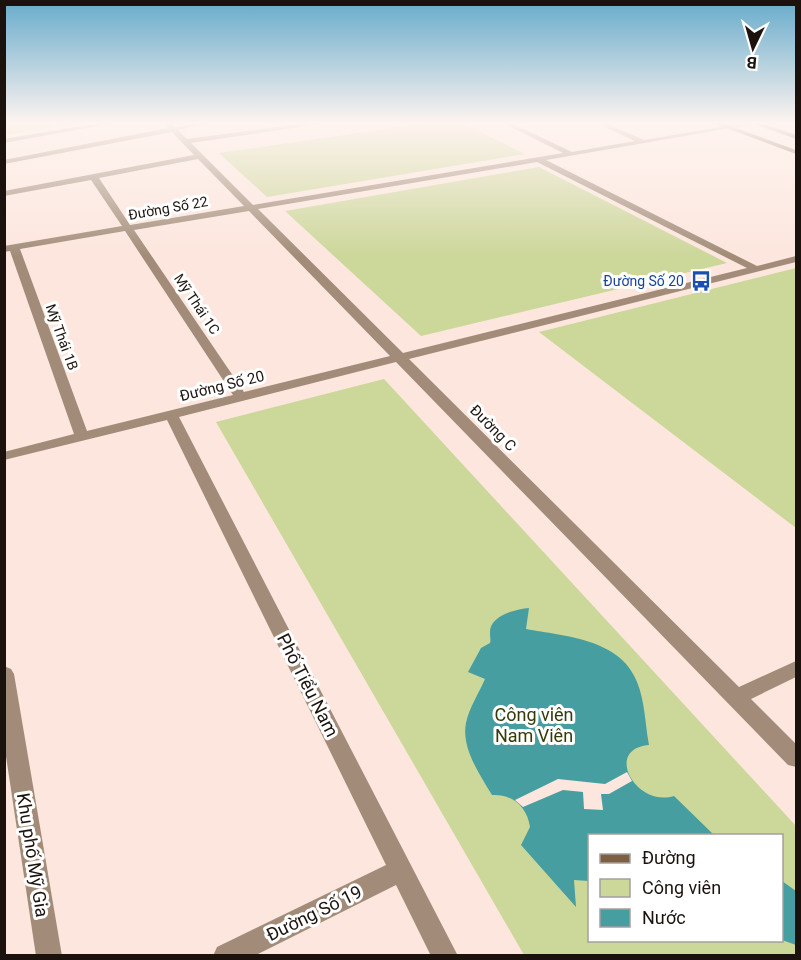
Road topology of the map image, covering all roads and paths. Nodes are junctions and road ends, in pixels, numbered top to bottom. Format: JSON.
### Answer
{"nodes":[{"id":1,"x":145,"y":167,"type":"edge"},
{"id":2,"x":212,"y":167,"type":"edge"},
{"id":3,"x":491,"y":167,"type":"edge"},
{"id":4,"x":553,"y":167,"type":"edge"},
{"id":5,"x":93,"y":177,"type":"junction"},
{"id":6,"x":4,"y":194,"type":"edge"},
{"id":7,"x":251,"y":207,"type":"junction"},
{"id":8,"x":127,"y":228,"type":"junction"},
{"id":9,"x":9,"y":248,"type":"edge"},
{"id":10,"x":796,"y":259,"type":"edge"},
{"id":11,"x":756,"y":269,"type":"junction"},
{"id":12,"x":400,"y":358,"type":"junction"},
{"id":13,"x":241,"y":398,"type":"junction"},
{"id":14,"x":171,"y":416,"type":"junction"},
{"id":15,"x":82,"y":437,"type":"junction"},
{"id":16,"x":4,"y":456,"type":"edge"},
{"id":17,"x":796,"y":668,"type":"edge"},
{"id":18,"x":4,"y":674,"type":"edge"},
{"id":19,"x":736,"y":697,"type":"junction"},
{"id":20,"x":11,"y":757,"type":"edge"},
{"id":21,"x":796,"y":758,"type":"edge"},
{"id":22,"x":401,"y":870,"type":"junction"},
{"id":23,"x":49,"y":956,"type":"edge"},
{"id":24,"x":226,"y":956,"type":"edge"},
{"id":25,"x":445,"y":956,"type":"edge"}],
"edges":[{"from":1,"to":5,"type":"street"},
{"from":2,"to":7,"type":"street","name":"Đường C"},
{"from":3,"to":7,"type":"street","name":"Đường Số 22"},
{"from":4,"to":11,"type":"street"},
{"from":5,"to":6,"type":"street"},
{"from":5,"to":8,"type":"street","name":"Mỹ Thái 1C"},
{"from":7,"to":8,"type":"street","name":"Đường Số 22"},
{"from":7,"to":12,"type":"street","name":"Đường C"},
{"from":8,"to":9,"type":"street","name":"Đường Số 22"},
{"from":8,"to":13,"type":"street","name":"Mỹ Thái 1C"},
{"from":9,"to":15,"type":"street","name":"Mỹ Thái 1B"},
{"from":10,"to":11,"type":"street","name":"Đường Số 20"},
{"from":11,"to":12,"type":"street","name":"Đường Số 20"},
{"from":12,"to":13,"type":"street","name":"Đường Số 20"},
{"from":12,"to":19,"type":"street","name":"Đường C"},
{"from":13,"to":14,"type":"street","name":"Đường Số 20"},
{"from":14,"to":15,"type":"street","name":"Đường Số 20"},
{"from":14,"to":22,"type":"street","name":"Phố Tiểu Nam"},
{"from":15,"to":16,"type":"street","name":"Đường Số 20"},
{"from":17,"to":19,"type":"street"},
{"from":18,"to":20,"type":"street","name":"Khu phố Mỹ Gia"},
{"from":19,"to":21,"type":"street","name":"Đường C"},
{"from":20,"to":23,"type":"street","name":"Khu phố Mỹ Gia"},
{"from":22,"to":24,"type":"street","name":"Đường Số 19"},
{"from":22,"to":25,"type":"street","name":"Phố Tiểu Nam"}]}
